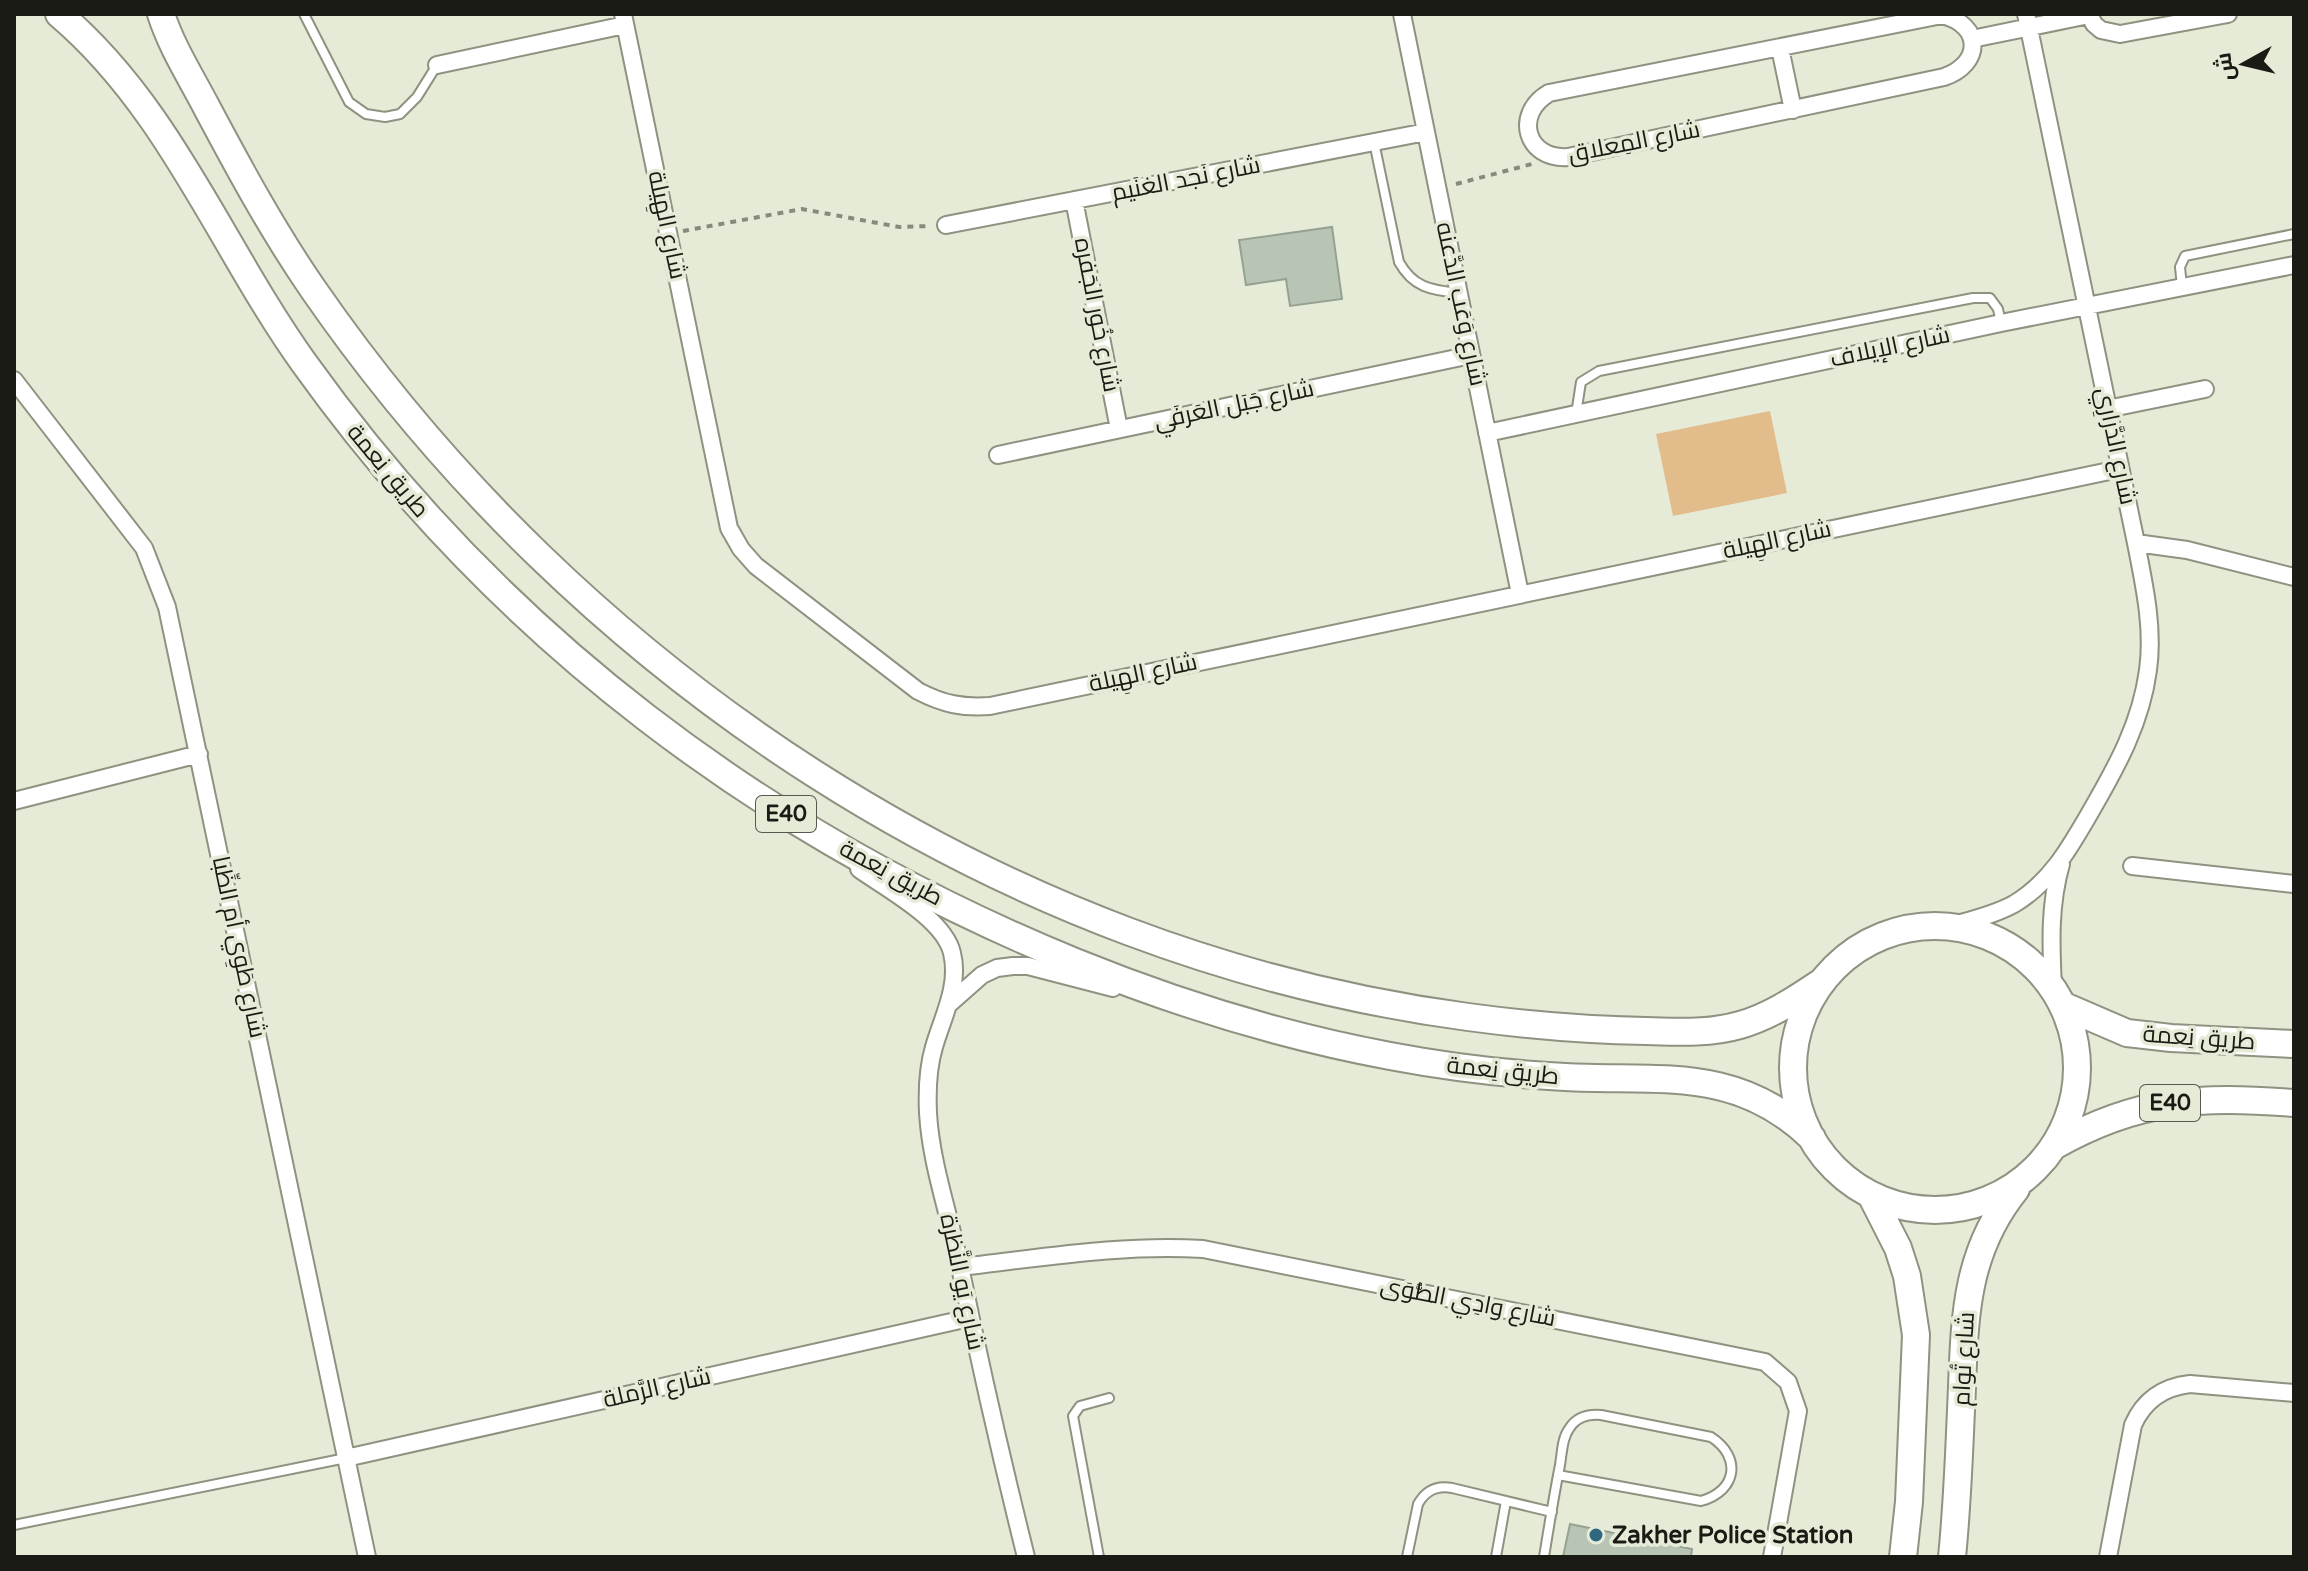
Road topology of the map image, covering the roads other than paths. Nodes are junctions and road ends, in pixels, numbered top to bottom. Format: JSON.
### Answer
{"nodes":[{"id":1,"x":59,"y":14,"type":"edge"},
{"id":2,"x":161,"y":14,"type":"edge"},
{"id":3,"x":304,"y":14,"type":"edge"},
{"id":4,"x":1402,"y":14,"type":"edge"},
{"id":5,"x":2089,"y":14,"type":"edge"},
{"id":6,"x":2228,"y":14,"type":"edge"},
{"id":7,"x":624,"y":19,"type":"edge"},
{"id":8,"x":2027,"y":21,"type":"edge"},
{"id":9,"x":1972,"y":39,"type":"junction"},
{"id":10,"x":1780,"y":48,"type":"junction"},
{"id":11,"x":437,"y":65,"type":"joint"},
{"id":12,"x":1793,"y":110,"type":"junction"},
{"id":13,"x":1426,"y":132,"type":"junction"},
{"id":14,"x":1374,"y":142,"type":"junction"},
{"id":15,"x":1074,"y":200,"type":"junction"},
{"id":16,"x":946,"y":225,"type":"road end"},
{"id":17,"x":2294,"y":234,"type":"edge"},
{"id":18,"x":2294,"y":265,"type":"edge"},
{"id":19,"x":2182,"y":288,"type":"junction"},
{"id":20,"x":1458,"y":293,"type":"junction"},
{"id":21,"x":2088,"y":308,"type":"junction"},
{"id":22,"x":2001,"y":323,"type":"junction"},
{"id":23,"x":1471,"y":355,"type":"junction"},
{"id":24,"x":14,"y":380,"type":"edge"},
{"id":25,"x":2205,"y":389,"type":"dead end"},
{"id":26,"x":2107,"y":409,"type":"junction"},
{"id":27,"x":1576,"y":414,"type":"junction"},
{"id":28,"x":1119,"y":429,"type":"junction"},
{"id":29,"x":1487,"y":433,"type":"junction"},
{"id":30,"x":998,"y":455,"type":"dead end"},
{"id":31,"x":2119,"y":469,"type":"junction"},
{"id":32,"x":2136,"y":543,"type":"junction"},
{"id":33,"x":2294,"y":577,"type":"edge"},
{"id":34,"x":1520,"y":594,"type":"junction"},
{"id":35,"x":199,"y":754,"type":"junction"},
{"id":36,"x":14,"y":801,"type":"edge"},
{"id":37,"x":780,"y":810,"type":"junction"},
{"id":38,"x":2061,"y":863,"type":"junction"},
{"id":39,"x":2132,"y":866,"type":"dead end"},
{"id":40,"x":2294,"y":884,"type":"edge"},
{"id":41,"x":1950,"y":926,"type":"junction"},
{"id":42,"x":1823,"y":981,"type":"junction"},
{"id":43,"x":2058,"y":997,"type":"junction"},
{"id":44,"x":947,"y":1007,"type":"junction"},
{"id":45,"x":1202,"y":1007,"type":"junction"},
{"id":46,"x":2294,"y":1044,"type":"edge"},
{"id":47,"x":2294,"y":1103,"type":"edge"},
{"id":48,"x":1812,"y":1138,"type":"junction"},
{"id":49,"x":2054,"y":1146,"type":"junction"},
{"id":50,"x":2026,"y":1177,"type":"junction"},
{"id":51,"x":1871,"y":1195,"type":"junction"},
{"id":52,"x":960,"y":1267,"type":"junction"},
{"id":53,"x":969,"y":1318,"type":"junction"},
{"id":54,"x":2294,"y":1393,"type":"edge"},
{"id":55,"x":1109,"y":1398,"type":"dead end"},
{"id":56,"x":346,"y":1458,"type":"junction"},
{"id":57,"x":1558,"y":1475,"type":"junction"},
{"id":58,"x":1506,"y":1501,"type":"junction"},
{"id":59,"x":1552,"y":1512,"type":"junction"},
{"id":60,"x":14,"y":1525,"type":"edge"},
{"id":61,"x":367,"y":1557,"type":"edge"},
{"id":62,"x":1026,"y":1557,"type":"edge"},
{"id":63,"x":1099,"y":1557,"type":"edge"},
{"id":64,"x":1407,"y":1557,"type":"edge"},
{"id":65,"x":1496,"y":1557,"type":"edge"},
{"id":66,"x":1544,"y":1557,"type":"edge"},
{"id":67,"x":1772,"y":1557,"type":"edge"},
{"id":68,"x":1903,"y":1557,"type":"edge"},
{"id":69,"x":1952,"y":1557,"type":"edge"},
{"id":70,"x":2108,"y":1557,"type":"edge"}],
"edges":[{"from":1,"to":37,"type":"main road","name":"طريق نِعمة","number":"E40"},
{"from":2,"to":42,"type":"main road","name":"طريق نِعمة","number":"E40"},
{"from":3,"to":11,"type":"lane"},
{"from":4,"to":13,"type":"street","name":"شارع وَعَب الدَّعنه"},
{"from":5,"to":6,"type":"street"},
{"from":5,"to":8,"type":"street"},
{"from":7,"to":11,"type":"street","name":"شارع الهِيلة"},
{"from":7,"to":34,"type":"street","name":"شارع الهِيلة"},
{"from":8,"to":9,"type":"street"},
{"from":8,"to":21,"type":"street","name":"شارع الدَّرارِي"},
{"from":9,"to":10,"type":"street","name":"شارع المِعلاق"},
{"from":9,"to":12,"type":"street","name":"شارع المِعلاق"},
{"from":10,"to":12,"type":"street"},
{"from":10,"to":12,"type":"street","name":"شارع المِعلاق"},
{"from":13,"to":14,"type":"street","name":"شارع نَجد الغنَيم"},
{"from":13,"to":20,"type":"street","name":"شارع وَعَب الدَّعنه"},
{"from":14,"to":15,"type":"street","name":"شارع نَجد الغنَيم"},
{"from":14,"to":20,"type":"lane"},
{"from":15,"to":16,"type":"street","name":"شارع نَجد الغنَيم"},
{"from":15,"to":28,"type":"street","name":"شارع خُور الجَفره"},
{"from":17,"to":19,"type":"lane"},
{"from":18,"to":19,"type":"street","name":"شارع الإيلاف"},
{"from":19,"to":21,"type":"street","name":"شارع الإيلاف"},
{"from":20,"to":23,"type":"street","name":"شارع وَعَب الدَّعنه"},
{"from":21,"to":22,"type":"street","name":"شارع الإيلاف"},
{"from":21,"to":26,"type":"street","name":"شارع الدَّرارِي"},
{"from":22,"to":27,"type":"street","name":"شارع الإيلاف"},
{"from":22,"to":27,"type":"lane"},
{"from":23,"to":28,"type":"street","name":"شارع جَبَل العَرفَي"},
{"from":23,"to":29,"type":"street","name":"شارع وَعَب الدَّعنه"},
{"from":24,"to":35,"type":"street","name":"شارع طَوِي أم الظِّبا"},
{"from":25,"to":26,"type":"street"},
{"from":26,"to":31,"type":"street","name":"شارع الدَّرارِي"},
{"from":27,"to":29,"type":"street","name":"شارع الإيلاف"},
{"from":28,"to":30,"type":"street","name":"شارع جَبَل العَرفَي"},
{"from":29,"to":34,"type":"street","name":"شارع وَعَب الدَّعنه"},
{"from":31,"to":32,"type":"street","name":"شارع الدَّرارِي"},
{"from":31,"to":34,"type":"street","name":"شارع الهِيلة"},
{"from":32,"to":33,"type":"street"},
{"from":32,"to":38,"type":"street","name":"شارع الدَّرارِي"},
{"from":35,"to":36,"type":"street"},
{"from":35,"to":56,"type":"street","name":"شارع طَوِي أم الظِّبا"},
{"from":37,"to":44,"type":"street","name":"شارع يَو النَّظرة"},
{"from":37,"to":45,"type":"main road","name":"طريق نِعمة","number":"E40"},
{"from":38,"to":41,"type":"street","name":"شارع الدَّرارِي"},
{"from":38,"to":43,"type":"street","name":"شارع الدَّرارِي"},
{"from":39,"to":40,"type":"street"},
{"from":41,"to":42,"type":"main road"},
{"from":41,"to":43,"type":"main road"},
{"from":42,"to":48,"type":"main road"},
{"from":43,"to":46,"type":"main road","name":"طريق نِعمة"},
{"from":43,"to":49,"type":"main road"},
{"from":44,"to":45,"type":"street","name":"شارع يَو النَّظرة"},
{"from":44,"to":52,"type":"street","name":"شارع يَو النَّظرة"},
{"from":45,"to":48,"type":"main road","name":"طريق نِعمة","number":"E40"},
{"from":47,"to":49,"type":"main road","number":"E40"},
{"from":48,"to":51,"type":"main road"},
{"from":49,"to":50,"type":"main road"},
{"from":50,"to":51,"type":"main road"},
{"from":50,"to":69,"type":"main road","name":"شارع تُوام"},
{"from":51,"to":68,"type":"main road","name":"شارع تُوام"},
{"from":52,"to":53,"type":"street","name":"شارع يَو النَّظرة"},
{"from":52,"to":67,"type":"street","name":"شارع وادِي الطُّوَى"},
{"from":53,"to":56,"type":"street","name":"شارع الرَّملة"},
{"from":53,"to":62,"type":"street","name":"شارع يَو النَّظرة"},
{"from":54,"to":70,"type":"street"},
{"from":55,"to":63,"type":"lane"},
{"from":56,"to":60,"type":"lane"},
{"from":56,"to":61,"type":"street","name":"شارع طَوِي أم الظِّبا"},
{"from":57,"to":57,"type":"lane"},
{"from":57,"to":59,"type":"lane"},
{"from":58,"to":59,"type":"lane"},
{"from":58,"to":64,"type":"lane"},
{"from":58,"to":65,"type":"lane"},
{"from":59,"to":66,"type":"lane"}]}
